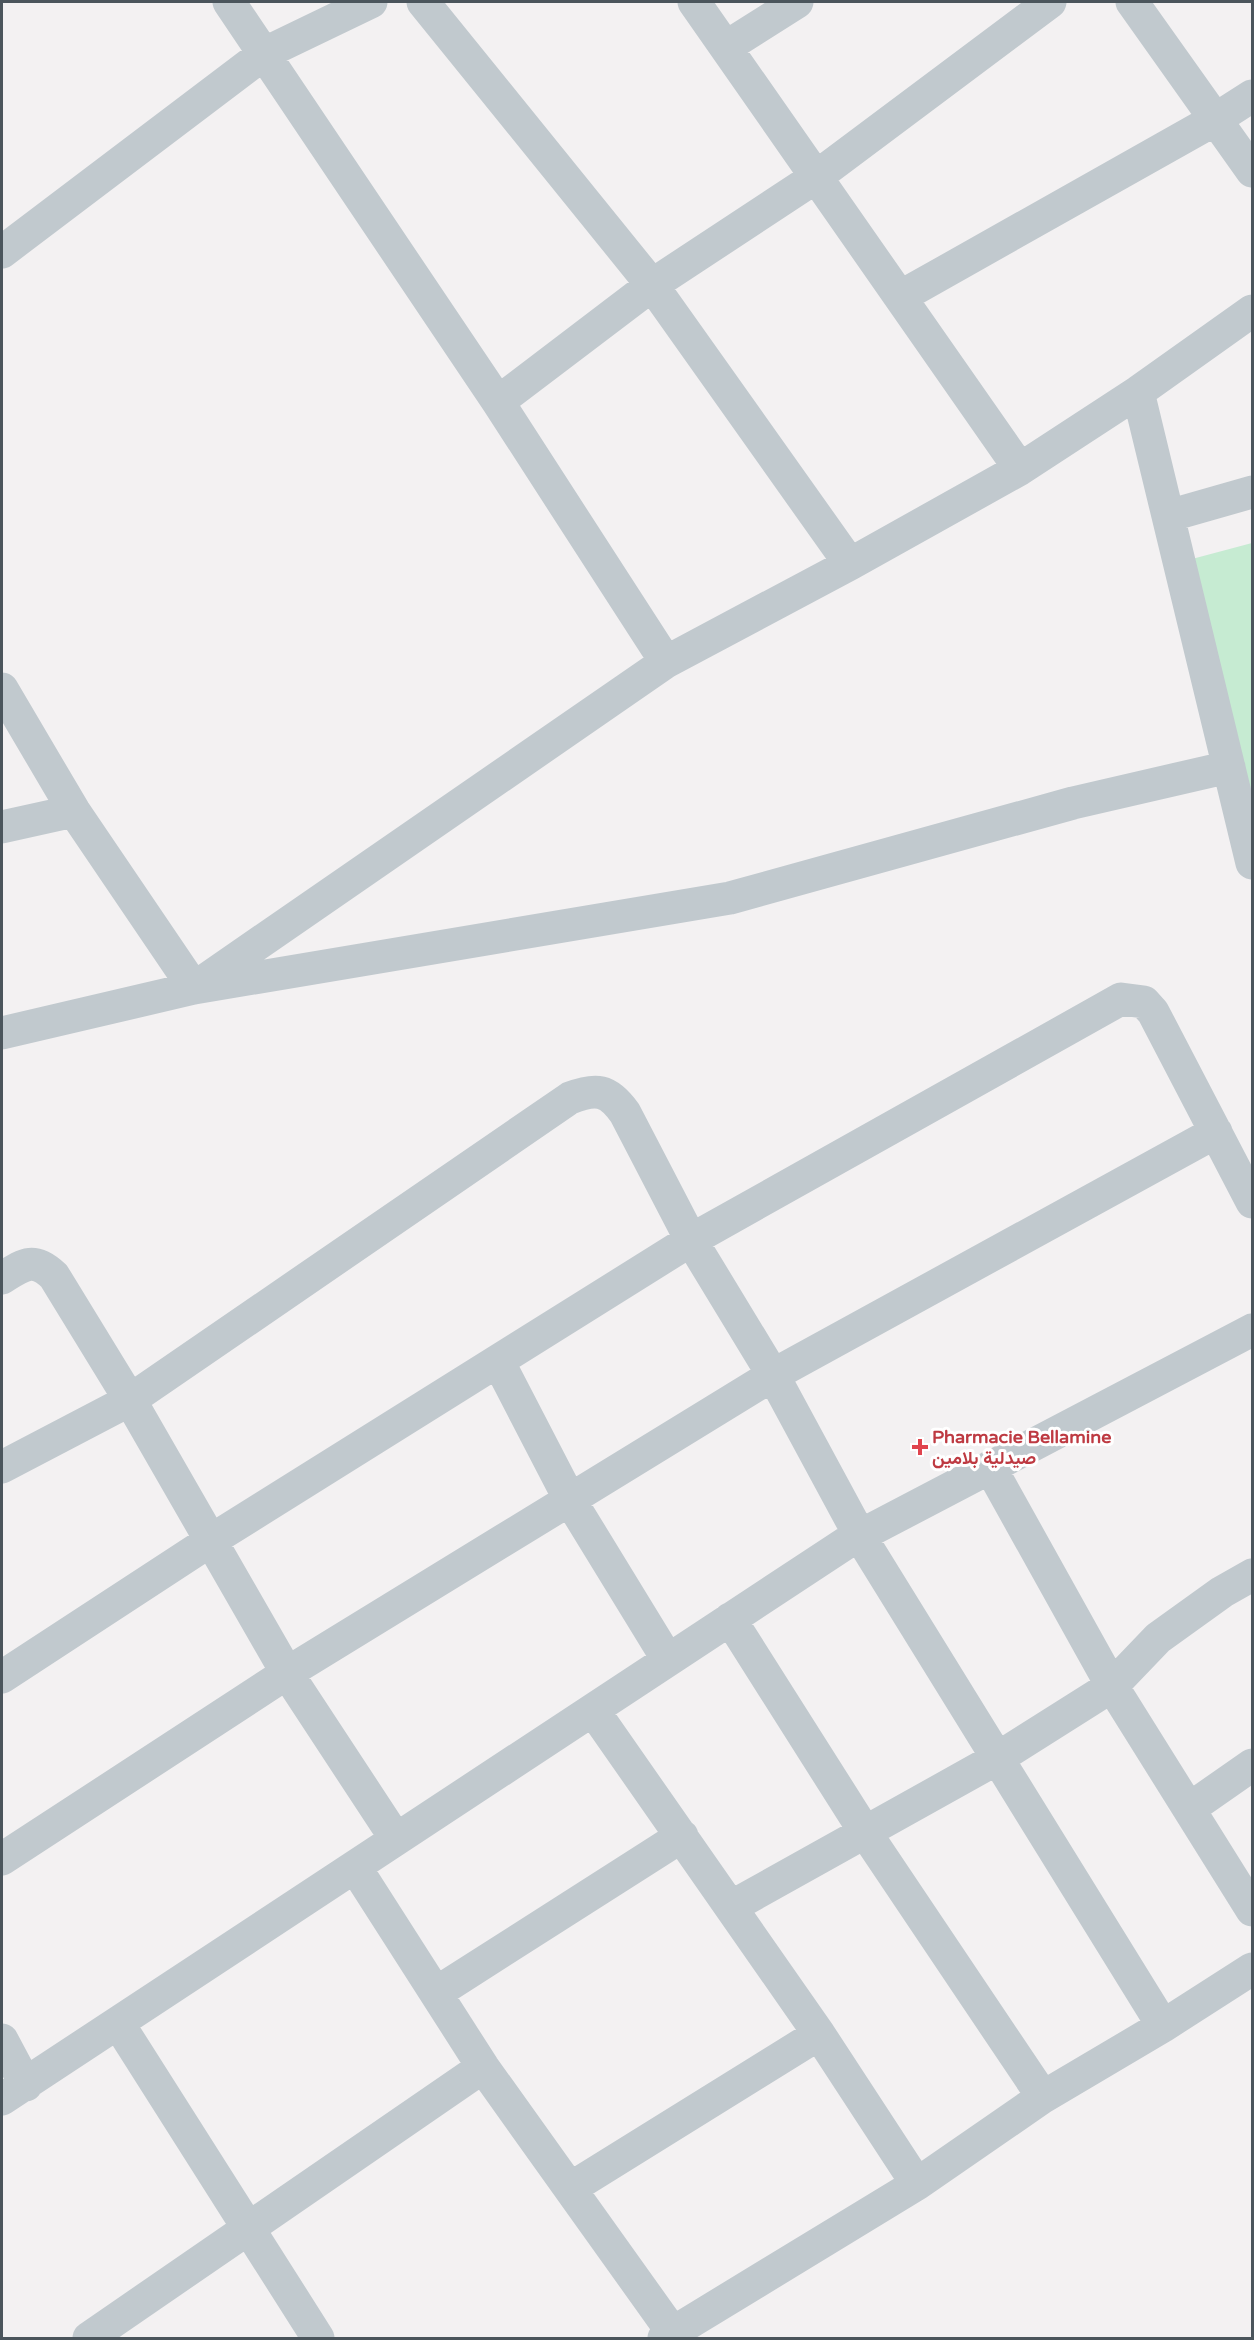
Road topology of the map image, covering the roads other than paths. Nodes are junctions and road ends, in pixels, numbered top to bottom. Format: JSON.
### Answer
{"nodes":[{"id":1,"x":229,"y":2,"type":"edge"},
{"id":2,"x":371,"y":2,"type":"edge"},
{"id":3,"x":423,"y":2,"type":"edge"},
{"id":4,"x":694,"y":2,"type":"edge"},
{"id":5,"x":797,"y":2,"type":"edge"},
{"id":6,"x":1050,"y":2,"type":"edge"},
{"id":7,"x":1132,"y":2,"type":"edge"},
{"id":8,"x":726,"y":47,"type":"junction"},
{"id":9,"x":265,"y":53,"type":"junction"},
{"id":10,"x":1252,"y":96,"type":"edge"},
{"id":11,"x":1216,"y":119,"type":"junction"},
{"id":12,"x":1252,"y":171,"type":"edge"},
{"id":13,"x":816,"y":177,"type":"junction"},
{"id":14,"x":2,"y":252,"type":"edge"},
{"id":15,"x":652,"y":285,"type":"junction"},
{"id":16,"x":900,"y":297,"type":"junction"},
{"id":17,"x":1252,"y":311,"type":"edge"},
{"id":18,"x":1138,"y":392,"type":"junction"},
{"id":19,"x":498,"y":402,"type":"junction"},
{"id":20,"x":1020,"y":469,"type":"junction"},
{"id":21,"x":1252,"y":492,"type":"edge"},
{"id":22,"x":1168,"y":516,"type":"junction"},
{"id":23,"x":850,"y":564,"type":"junction"},
{"id":24,"x":666,"y":662,"type":"junction"},
{"id":25,"x":2,"y":689,"type":"edge"},
{"id":26,"x":1229,"y":767,"type":"junction"},
{"id":27,"x":74,"y":811,"type":"junction"},
{"id":28,"x":2,"y":827,"type":"edge"},
{"id":29,"x":1252,"y":864,"type":"edge"},
{"id":30,"x":194,"y":988,"type":"junction"},
{"id":31,"x":2,"y":1033,"type":"edge"},
{"id":32,"x":1216,"y":1132,"type":"junction"},
{"id":33,"x":1252,"y":1202,"type":"edge"},
{"id":34,"x":691,"y":1240,"type":"junction"},
{"id":35,"x":2,"y":1278,"type":"edge"},
{"id":36,"x":1252,"y":1330,"type":"edge"},
{"id":37,"x":498,"y":1361,"type":"junction"},
{"id":38,"x":773,"y":1375,"type":"junction"},
{"id":39,"x":130,"y":1400,"type":"junction"},
{"id":40,"x":2,"y":1467,"type":"edge"},
{"id":41,"x":990,"y":1467,"type":"junction"},
{"id":42,"x":570,"y":1500,"type":"junction"},
{"id":43,"x":860,"y":1536,"type":"junction"},
{"id":44,"x":210,"y":1541,"type":"junction"},
{"id":45,"x":1252,"y":1575,"type":"edge"},
{"id":46,"x":730,"y":1619,"type":"junction"},
{"id":47,"x":668,"y":1660,"type":"junction"},
{"id":48,"x":287,"y":1673,"type":"junction"},
{"id":49,"x":2,"y":1677,"type":"edge"},
{"id":50,"x":1112,"y":1686,"type":"junction"},
{"id":51,"x":593,"y":1710,"type":"junction"},
{"id":52,"x":998,"y":1758,"type":"junction"},
{"id":53,"x":1252,"y":1765,"type":"edge"},
{"id":54,"x":1189,"y":1809,"type":"junction"},
{"id":55,"x":865,"y":1832,"type":"junction"},
{"id":56,"x":682,"y":1836,"type":"junction"},
{"id":57,"x":396,"y":1839,"type":"junction"},
{"id":58,"x":2,"y":1859,"type":"edge"},
{"id":59,"x":355,"y":1867,"type":"junction"},
{"id":60,"x":730,"y":1907,"type":"junction"},
{"id":61,"x":1252,"y":1910,"type":"edge"},
{"id":62,"x":1252,"y":1969,"type":"edge"},
{"id":63,"x":436,"y":1993,"type":"junction"},
{"id":64,"x":118,"y":2023,"type":"junction"},
{"id":65,"x":1163,"y":2026,"type":"junction"},
{"id":66,"x":819,"y":2034,"type":"junction"},
{"id":67,"x":2,"y":2040,"type":"edge"},
{"id":68,"x":483,"y":2067,"type":"junction"},
{"id":69,"x":14,"y":2092,"type":"edge"},
{"id":70,"x":1043,"y":2097,"type":"junction"},
{"id":71,"x":917,"y":2184,"type":"junction"},
{"id":72,"x":571,"y":2188,"type":"junction"},
{"id":73,"x":248,"y":2229,"type":"junction"},
{"id":74,"x":669,"y":2336,"type":"edge"},
{"id":75,"x":90,"y":2338,"type":"edge"},
{"id":76,"x":318,"y":2338,"type":"edge"}],
"edges":[{"from":1,"to":9,"type":"street"},
{"from":2,"to":9,"type":"street"},
{"from":3,"to":15,"type":"street"},
{"from":4,"to":8,"type":"street"},
{"from":5,"to":8,"type":"street"},
{"from":6,"to":13,"type":"street"},
{"from":7,"to":11,"type":"street"},
{"from":8,"to":13,"type":"street"},
{"from":9,"to":14,"type":"street"},
{"from":9,"to":19,"type":"street"},
{"from":10,"to":11,"type":"street"},
{"from":11,"to":12,"type":"street"},
{"from":11,"to":16,"type":"street"},
{"from":13,"to":15,"type":"street"},
{"from":13,"to":16,"type":"street"},
{"from":15,"to":19,"type":"street"},
{"from":15,"to":23,"type":"street"},
{"from":16,"to":20,"type":"street"},
{"from":17,"to":18,"type":"street"},
{"from":18,"to":20,"type":"street"},
{"from":18,"to":22,"type":"street"},
{"from":19,"to":24,"type":"street"},
{"from":20,"to":23,"type":"street"},
{"from":21,"to":22,"type":"street"},
{"from":22,"to":26,"type":"street"},
{"from":23,"to":24,"type":"street"},
{"from":24,"to":30,"type":"street"},
{"from":25,"to":27,"type":"street"},
{"from":26,"to":29,"type":"street"},
{"from":26,"to":30,"type":"street"},
{"from":27,"to":28,"type":"street"},
{"from":27,"to":30,"type":"street"},
{"from":30,"to":31,"type":"street"},
{"from":32,"to":33,"type":"street"},
{"from":32,"to":34,"type":"street"},
{"from":32,"to":38,"type":"street"},
{"from":34,"to":37,"type":"street"},
{"from":34,"to":38,"type":"street"},
{"from":34,"to":39,"type":"street"},
{"from":35,"to":39,"type":"street"},
{"from":36,"to":41,"type":"street"},
{"from":37,"to":42,"type":"street"},
{"from":37,"to":44,"type":"street"},
{"from":38,"to":42,"type":"street"},
{"from":38,"to":43,"type":"street"},
{"from":39,"to":40,"type":"street"},
{"from":39,"to":44,"type":"street"},
{"from":41,"to":43,"type":"street"},
{"from":41,"to":50,"type":"street"},
{"from":42,"to":47,"type":"street"},
{"from":42,"to":48,"type":"street"},
{"from":43,"to":46,"type":"street"},
{"from":43,"to":52,"type":"street"},
{"from":44,"to":48,"type":"street"},
{"from":44,"to":49,"type":"street"},
{"from":45,"to":50,"type":"street"},
{"from":46,"to":47,"type":"street"},
{"from":46,"to":55,"type":"street"},
{"from":47,"to":51,"type":"street"},
{"from":48,"to":57,"type":"street"},
{"from":48,"to":58,"type":"street"},
{"from":50,"to":52,"type":"street"},
{"from":50,"to":54,"type":"street"},
{"from":51,"to":56,"type":"street"},
{"from":51,"to":57,"type":"street"},
{"from":52,"to":55,"type":"street"},
{"from":52,"to":65,"type":"street"},
{"from":53,"to":54,"type":"street"},
{"from":54,"to":61,"type":"street"},
{"from":55,"to":60,"type":"street"},
{"from":55,"to":70,"type":"street"},
{"from":56,"to":60,"type":"street"},
{"from":56,"to":63,"type":"street"},
{"from":57,"to":59,"type":"street"},
{"from":59,"to":63,"type":"street"},
{"from":59,"to":64,"type":"street"},
{"from":60,"to":66,"type":"street"},
{"from":62,"to":65,"type":"street"},
{"from":63,"to":68,"type":"street"},
{"from":64,"to":69,"type":"street"},
{"from":64,"to":73,"type":"street"},
{"from":65,"to":70,"type":"street"},
{"from":66,"to":71,"type":"street"},
{"from":66,"to":72,"type":"street"},
{"from":67,"to":69,"type":"street"},
{"from":68,"to":72,"type":"street"},
{"from":68,"to":73,"type":"street"},
{"from":70,"to":71,"type":"street"},
{"from":71,"to":74,"type":"street"},
{"from":72,"to":74,"type":"street"},
{"from":73,"to":75,"type":"street"},
{"from":73,"to":76,"type":"street"}]}
